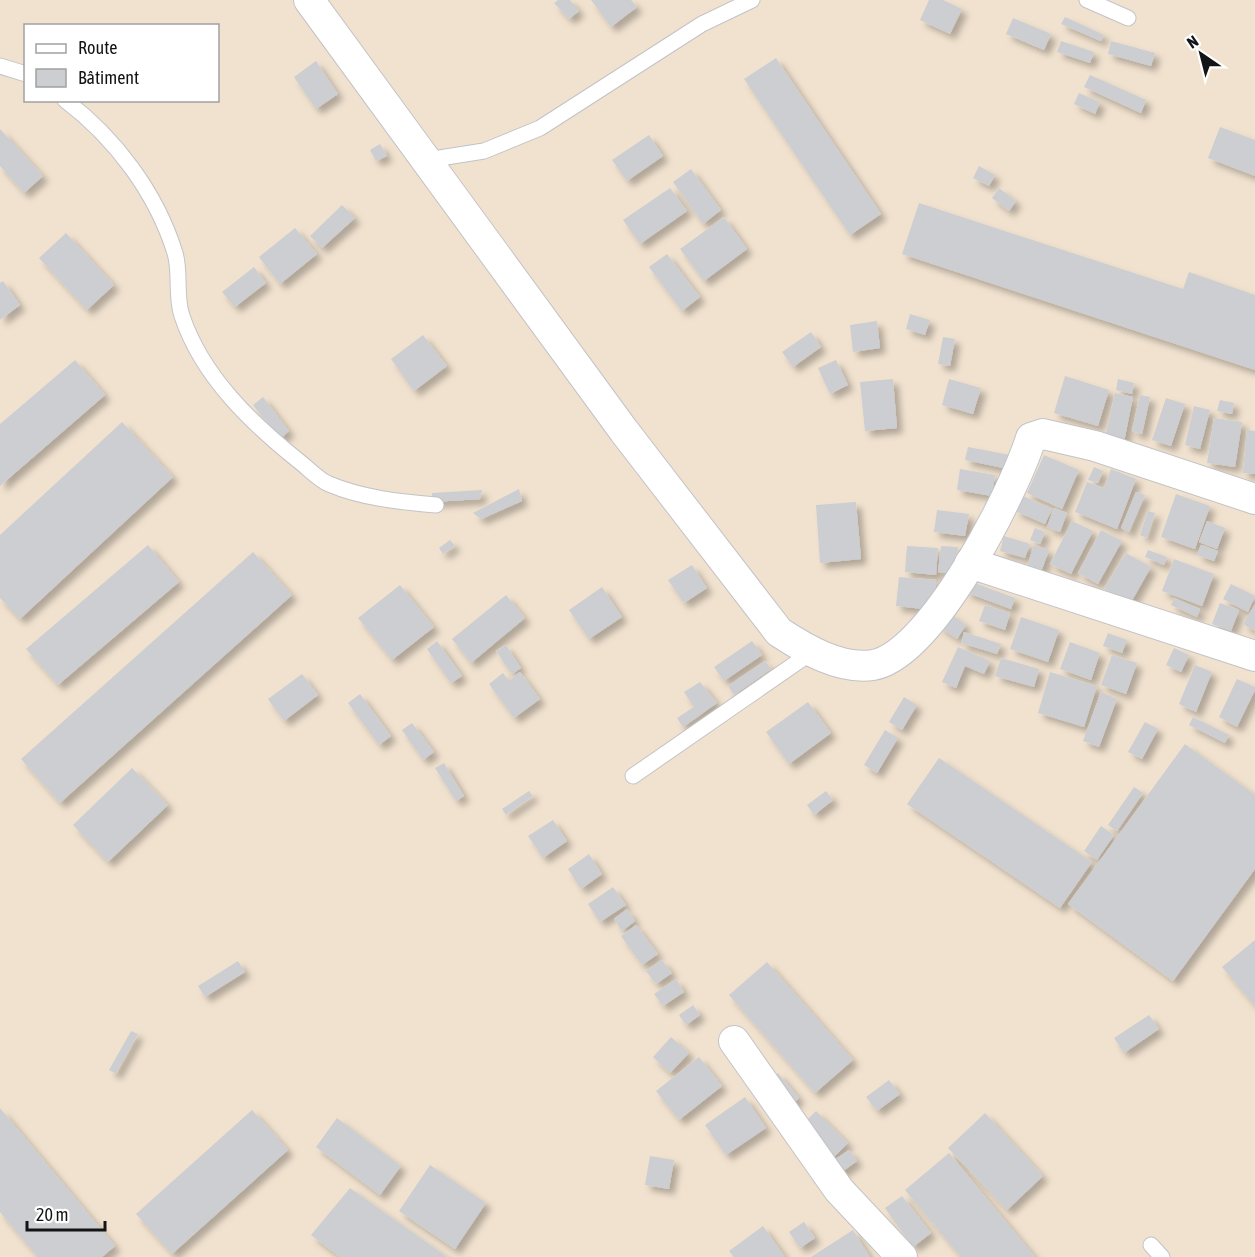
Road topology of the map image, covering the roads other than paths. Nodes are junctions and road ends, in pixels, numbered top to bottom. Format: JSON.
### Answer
{"nodes":[{"id":1,"x":309,"y":0,"type":"edge"},
{"id":2,"x":752,"y":0,"type":"edge"},
{"id":3,"x":1088,"y":0,"type":"edge"},
{"id":4,"x":1128,"y":18,"type":"dead end"},
{"id":5,"x":0,"y":66,"type":"edge"},
{"id":6,"x":24,"y":74,"type":"edge"},
{"id":7,"x":68,"y":102,"type":"edge"},
{"id":8,"x":427,"y":160,"type":"junction"},
{"id":9,"x":1255,"y":499,"type":"edge"},
{"id":10,"x":436,"y":505,"type":"dead end"},
{"id":11,"x":970,"y":563,"type":"junction"},
{"id":12,"x":812,"y":652,"type":"junction"},
{"id":13,"x":1255,"y":656,"type":"edge"},
{"id":14,"x":633,"y":776,"type":"dead end"},
{"id":15,"x":734,"y":1041,"type":"dead end"},
{"id":16,"x":1151,"y":1245,"type":"dead end"},
{"id":17,"x":902,"y":1257,"type":"edge"},
{"id":18,"x":1162,"y":1257,"type":"edge"}],
"edges":[{"from":1,"to":8,"type":"street"},
{"from":2,"to":8,"type":"lane"},
{"from":3,"to":4,"type":"lane"},
{"from":5,"to":6,"type":"lane"},
{"from":7,"to":10,"type":"lane"},
{"from":8,"to":12,"type":"street"},
{"from":9,"to":11,"type":"street"},
{"from":11,"to":12,"type":"street"},
{"from":11,"to":13,"type":"street"},
{"from":12,"to":14,"type":"lane"},
{"from":15,"to":17,"type":"street"},
{"from":16,"to":18,"type":"lane"}]}
